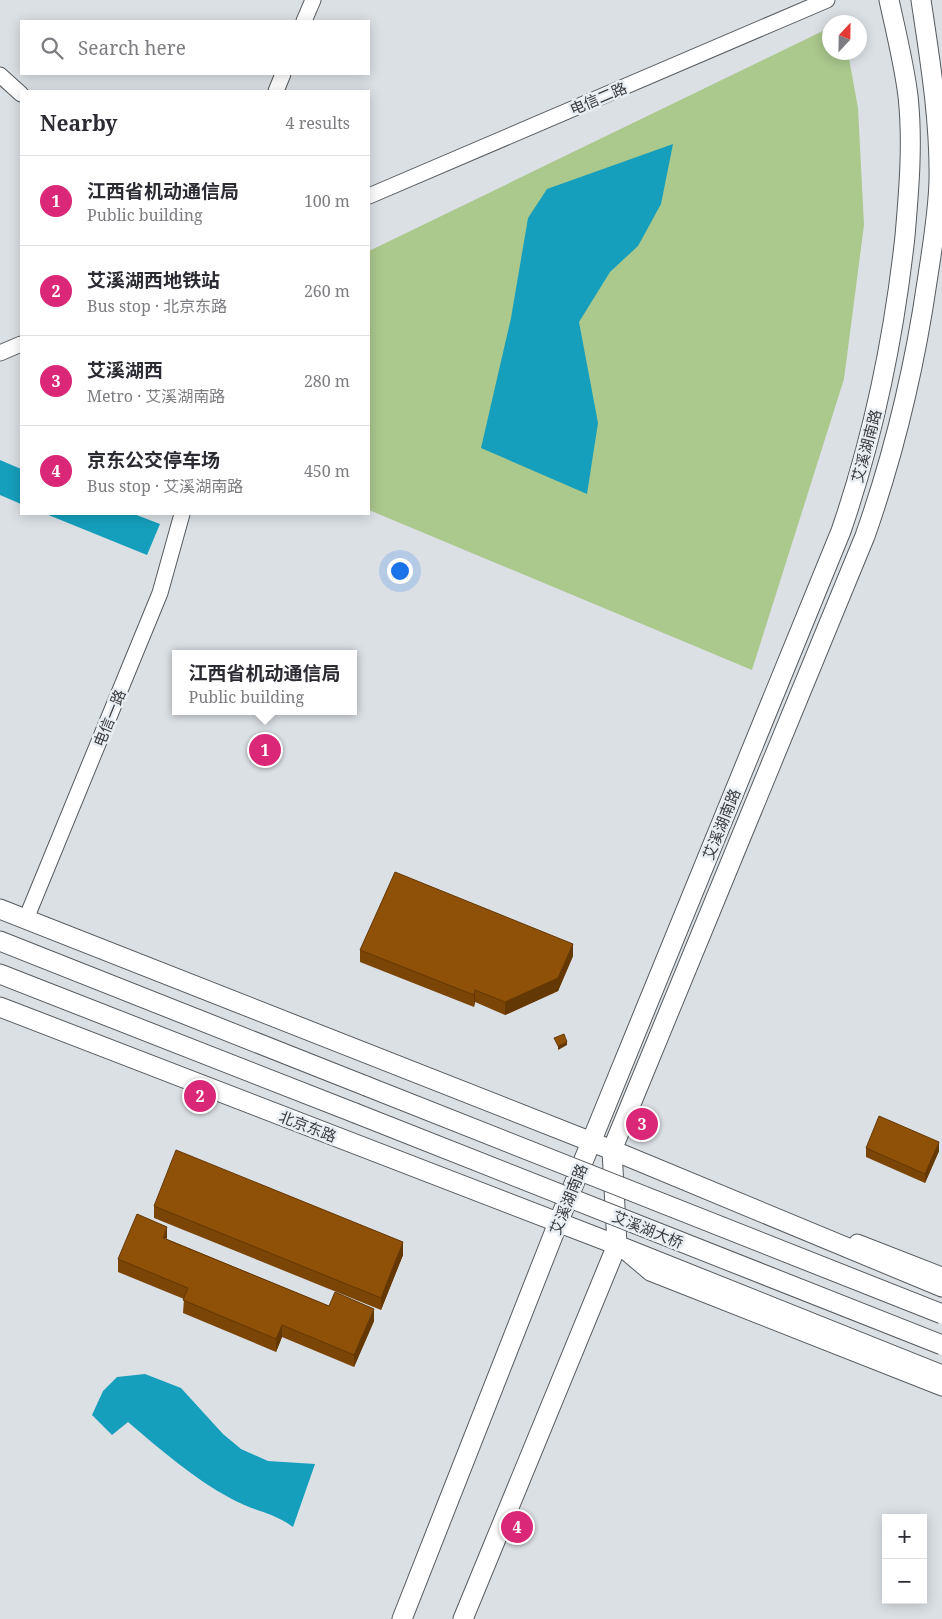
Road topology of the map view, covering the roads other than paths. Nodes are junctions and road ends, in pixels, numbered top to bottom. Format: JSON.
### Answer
{"nodes":[{"id":1,"x":313,"y":0,"type":"edge"},
{"id":2,"x":827,"y":0,"type":"edge"},
{"id":3,"x":889,"y":0,"type":"edge"},
{"id":4,"x":920,"y":0,"type":"edge"},
{"id":5,"x":304,"y":20,"type":"edge"},
{"id":6,"x":0,"y":75,"type":"edge"},
{"id":7,"x":283,"y":75,"type":"edge"},
{"id":8,"x":276,"y":90,"type":"edge"},
{"id":9,"x":20,"y":93,"type":"edge"},
{"id":10,"x":370,"y":196,"type":"edge"},
{"id":11,"x":20,"y":344,"type":"edge"},
{"id":12,"x":0,"y":353,"type":"edge"},
{"id":13,"x":182,"y":515,"type":"edge"},
{"id":14,"x":0,"y":909,"type":"edge"},
{"id":15,"x":26,"y":919,"type":"junction"},
{"id":16,"x":0,"y":941,"type":"edge"},
{"id":17,"x":0,"y":974,"type":"edge"},
{"id":18,"x":0,"y":1007,"type":"edge"},
{"id":19,"x":355,"y":1113,"type":"joint"},
{"id":20,"x":590,"y":1142,"type":"junction"},
{"id":21,"x":612,"y":1150,"type":"junction"},
{"id":22,"x":558,"y":1223,"type":"junction"},
{"id":23,"x":617,"y":1245,"type":"junction"},
{"id":24,"x":942,"y":1275,"type":"edge"},
{"id":25,"x":942,"y":1287,"type":"edge"},
{"id":26,"x":942,"y":1314,"type":"edge"},
{"id":27,"x":942,"y":1345,"type":"edge"},
{"id":28,"x":942,"y":1375,"type":"edge"},
{"id":29,"x":942,"y":1388,"type":"edge"},
{"id":30,"x":402,"y":1619,"type":"edge"},
{"id":31,"x":463,"y":1619,"type":"edge"}],
"edges":[{"from":1,"to":5,"type":"street"},
{"from":2,"to":10,"type":"street","name":"电信二路"},
{"from":3,"to":20,"type":"main road","name":"艾溪湖南路"},
{"from":4,"to":21,"type":"main road","name":"艾溪湖南路"},
{"from":6,"to":9,"type":"street"},
{"from":7,"to":8,"type":"street"},
{"from":11,"to":12,"type":"street"},
{"from":13,"to":15,"type":"street","name":"电信一路"},
{"from":14,"to":15,"type":"main road"},
{"from":15,"to":20,"type":"main road"},
{"from":16,"to":26,"type":"main road","name":"艾溪湖大桥","bridge":true},
{"from":17,"to":19,"type":"main road","name":"北京东路"},
{"from":18,"to":22,"type":"main road","name":"北京东路"},
{"from":19,"to":27,"type":"main road","name":"艾溪湖大桥","bridge":true},
{"from":20,"to":21,"type":"main road"},
{"from":20,"to":22,"type":"main road","name":"艾溪湖南路"},
{"from":21,"to":23,"type":"main road","name":"艾溪湖南路"},
{"from":21,"to":24,"type":"street"},
{"from":21,"to":25,"type":"main road"},
{"from":22,"to":23,"type":"main road","name":"北京东路"},
{"from":22,"to":30,"type":"main road","name":"艾溪湖南路"},
{"from":23,"to":28,"type":"main road","name":"北京东路"},
{"from":23,"to":29,"type":"street"},
{"from":23,"to":31,"type":"main road","name":"艾溪湖南路"}]}
